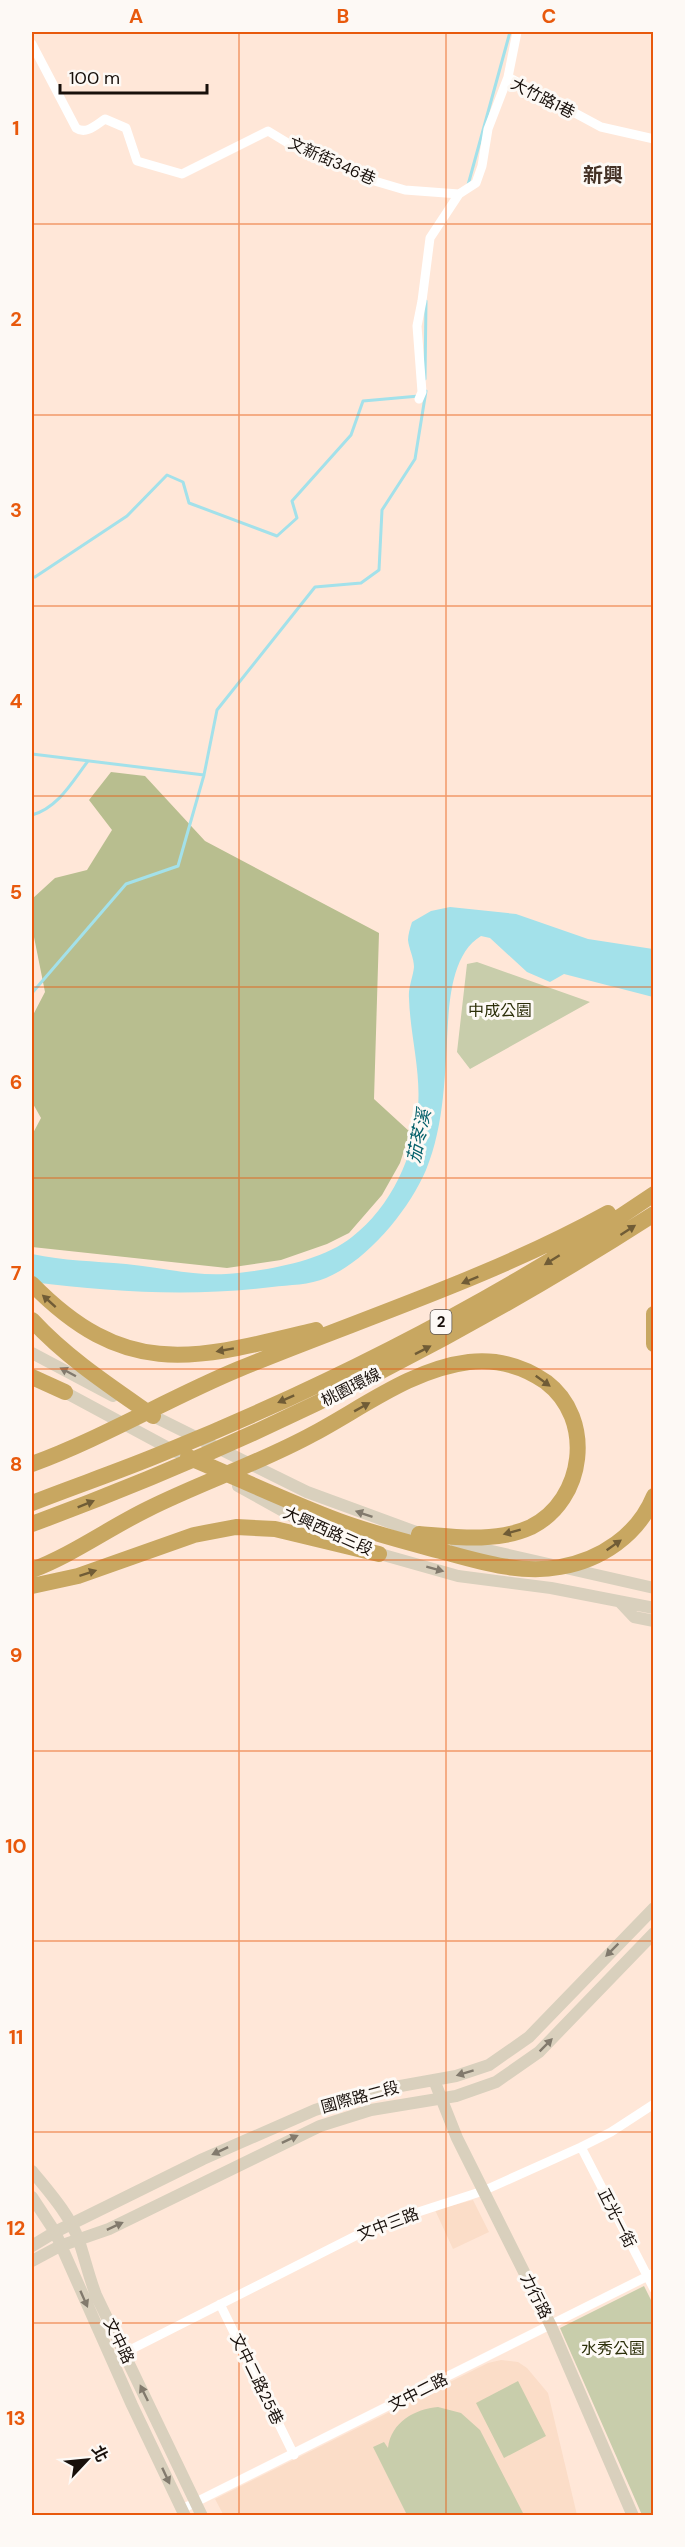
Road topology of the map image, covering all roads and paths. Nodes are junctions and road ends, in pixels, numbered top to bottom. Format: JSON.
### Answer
{"nodes":[{"id":1,"x":517,"y":32,"type":"edge"},
{"id":2,"x":32,"y":44,"type":"edge"},
{"id":3,"x":508,"y":77,"type":"junction"},
{"id":4,"x":654,"y":139,"type":"edge"},
{"id":5,"x":464,"y":191,"type":"junction"},
{"id":6,"x":420,"y":396,"type":"dead end"},
{"id":7,"x":654,"y":1187,"type":"edge"},
{"id":8,"x":654,"y":1194,"type":"edge"},
{"id":9,"x":654,"y":1214,"type":"edge"},
{"id":10,"x":32,"y":1284,"type":"edge"},
{"id":11,"x":423,"y":1298,"type":"junction"},
{"id":12,"x":654,"y":1314,"type":"edge"},
{"id":13,"x":32,"y":1320,"type":"edge"},
{"id":14,"x":654,"y":1344,"type":"edge"},
{"id":15,"x":32,"y":1353,"type":"edge"},
{"id":16,"x":32,"y":1376,"type":"edge"},
{"id":17,"x":65,"y":1392,"type":"joint"},
{"id":18,"x":157,"y":1418,"type":"junction"},
{"id":19,"x":175,"y":1457,"type":"junction"},
{"id":20,"x":32,"y":1464,"type":"edge"},
{"id":21,"x":654,"y":1496,"type":"edge"},
{"id":22,"x":32,"y":1503,"type":"edge"},
{"id":23,"x":32,"y":1524,"type":"edge"},
{"id":24,"x":418,"y":1539,"type":"junction"},
{"id":25,"x":379,"y":1554,"type":"junction"},
{"id":26,"x":32,"y":1570,"type":"edge"},
{"id":27,"x":32,"y":1586,"type":"edge"},
{"id":28,"x":654,"y":1588,"type":"edge"},
{"id":29,"x":619,"y":1601,"type":"junction"},
{"id":30,"x":654,"y":1608,"type":"edge"},
{"id":31,"x":654,"y":1621,"type":"edge"},
{"id":32,"x":654,"y":1908,"type":"edge"},
{"id":33,"x":654,"y":1933,"type":"edge"},
{"id":34,"x":434,"y":2080,"type":"junction"},
{"id":35,"x":440,"y":2098,"type":"junction"},
{"id":36,"x":654,"y":2104,"type":"edge"},
{"id":37,"x":581,"y":2147,"type":"junction"},
{"id":38,"x":32,"y":2171,"type":"edge"},
{"id":39,"x":483,"y":2191,"type":"junction"},
{"id":40,"x":32,"y":2197,"type":"edge"},
{"id":41,"x":71,"y":2224,"type":"junction"},
{"id":42,"x":55,"y":2232,"type":"junction"},
{"id":43,"x":79,"y":2240,"type":"junction"},
{"id":44,"x":32,"y":2246,"type":"edge"},
{"id":45,"x":60,"y":2246,"type":"junction"},
{"id":46,"x":32,"y":2260,"type":"edge"},
{"id":47,"x":650,"y":2275,"type":"edge"},
{"id":48,"x":654,"y":2289,"type":"edge"},
{"id":49,"x":220,"y":2304,"type":"junction"},
{"id":50,"x":551,"y":2326,"type":"junction"},
{"id":51,"x":124,"y":2353,"type":"junction"},
{"id":52,"x":294,"y":2455,"type":"junction"},
{"id":53,"x":196,"y":2503,"type":"junction"},
{"id":54,"x":184,"y":2512,"type":"edge"},
{"id":55,"x":202,"y":2516,"type":"edge"},
{"id":56,"x":633,"y":2516,"type":"edge"}],
"edges":[{"from":1,"to":3,"type":"street"},
{"from":2,"to":5,"type":"street","name":"文新街346巷"},
{"from":3,"to":4,"type":"street","name":"大竹路1巷"},
{"from":3,"to":5,"type":"street","name":"大竹路1巷"},
{"from":5,"to":6,"type":"street","name":"大竹路1巷"},
{"from":7,"to":11,"type":"highway","one_way":true},
{"from":8,"to":19,"type":"highway","name":"桃園環線","number":"2","one_way":true},
{"from":19,"to":9,"type":"highway","name":"桃園環線","number":"2","one_way":true},
{"from":11,"to":10,"type":"highway","one_way":true},
{"from":11,"to":20,"type":"highway"},
{"from":12,"to":14,"type":"highway"},
{"from":13,"to":18,"type":"highway"},
{"from":18,"to":15,"type":"street","name":"大興西路三段","one_way":true},
{"from":16,"to":17,"type":"highway"},
{"from":17,"to":19,"type":"street","name":"大興西路三段"},
{"from":24,"to":18,"type":"street","name":"大興西路三段","one_way":true},
{"from":19,"to":22,"type":"highway","name":"桃園環線","number":"2"},
{"from":23,"to":19,"type":"highway","name":"桃園環線","number":"2","one_way":true},
{"from":19,"to":24,"type":"highway"},
{"from":19,"to":25,"type":"street","name":"大興西路三段"},
{"from":24,"to":21,"type":"highway","one_way":true},
{"from":26,"to":24,"type":"highway","one_way":true},
{"from":24,"to":28,"type":"street","name":"大興西路三段"},
{"from":27,"to":25,"type":"highway","one_way":true},
{"from":25,"to":29,"type":"street","name":"大興西路三段","one_way":true},
{"from":29,"to":30,"type":"street","name":"大興西路三段"},
{"from":29,"to":31,"type":"street"},
{"from":32,"to":34,"type":"street","name":"國際路二段","one_way":true},
{"from":35,"to":33,"type":"street","name":"國際路二段","one_way":true},
{"from":34,"to":35,"type":"street","name":"力行路"},
{"from":34,"to":41,"type":"street","name":"國際路二段","one_way":true},
{"from":35,"to":39,"type":"street","name":"力行路"},
{"from":43,"to":35,"type":"street","name":"國際路二段","one_way":true},
{"from":36,"to":37,"type":"street","name":"文中三路"},
{"from":37,"to":39,"type":"street","name":"文中三路"},
{"from":37,"to":47,"type":"street","name":"正光一街"},
{"from":38,"to":41,"type":"street","name":"文中路"},
{"from":39,"to":49,"type":"street","name":"文中三路"},
{"from":39,"to":50,"type":"street","name":"力行路"},
{"from":40,"to":42,"type":"street","name":"文中路"},
{"from":41,"to":42,"type":"street","name":"國際路二段"},
{"from":41,"to":43,"type":"street","name":"文中路"},
{"from":42,"to":44,"type":"street","name":"國際路二段"},
{"from":42,"to":45,"type":"street","name":"文中路"},
{"from":43,"to":45,"type":"street","name":"國際路二段"},
{"from":43,"to":51,"type":"street","name":"文中路"},
{"from":45,"to":46,"type":"street","name":"國際路二段"},
{"from":45,"to":54,"type":"street","name":"文中路","one_way":true},
{"from":47,"to":48,"type":"street","name":"正光一街"},
{"from":47,"to":50,"type":"street","name":"文中二路"},
{"from":49,"to":51,"type":"street","name":"文中三路"},
{"from":49,"to":52,"type":"street","name":"文中二路25巷"},
{"from":50,"to":52,"type":"street","name":"文中二路"},
{"from":50,"to":56,"type":"street","name":"力行路"},
{"from":53,"to":51,"type":"street","name":"文中路","one_way":true},
{"from":52,"to":53,"type":"street","name":"文中二路"},
{"from":53,"to":54,"type":"street","name":"文中二路"},
{"from":53,"to":55,"type":"street","name":"文中路"}]}
